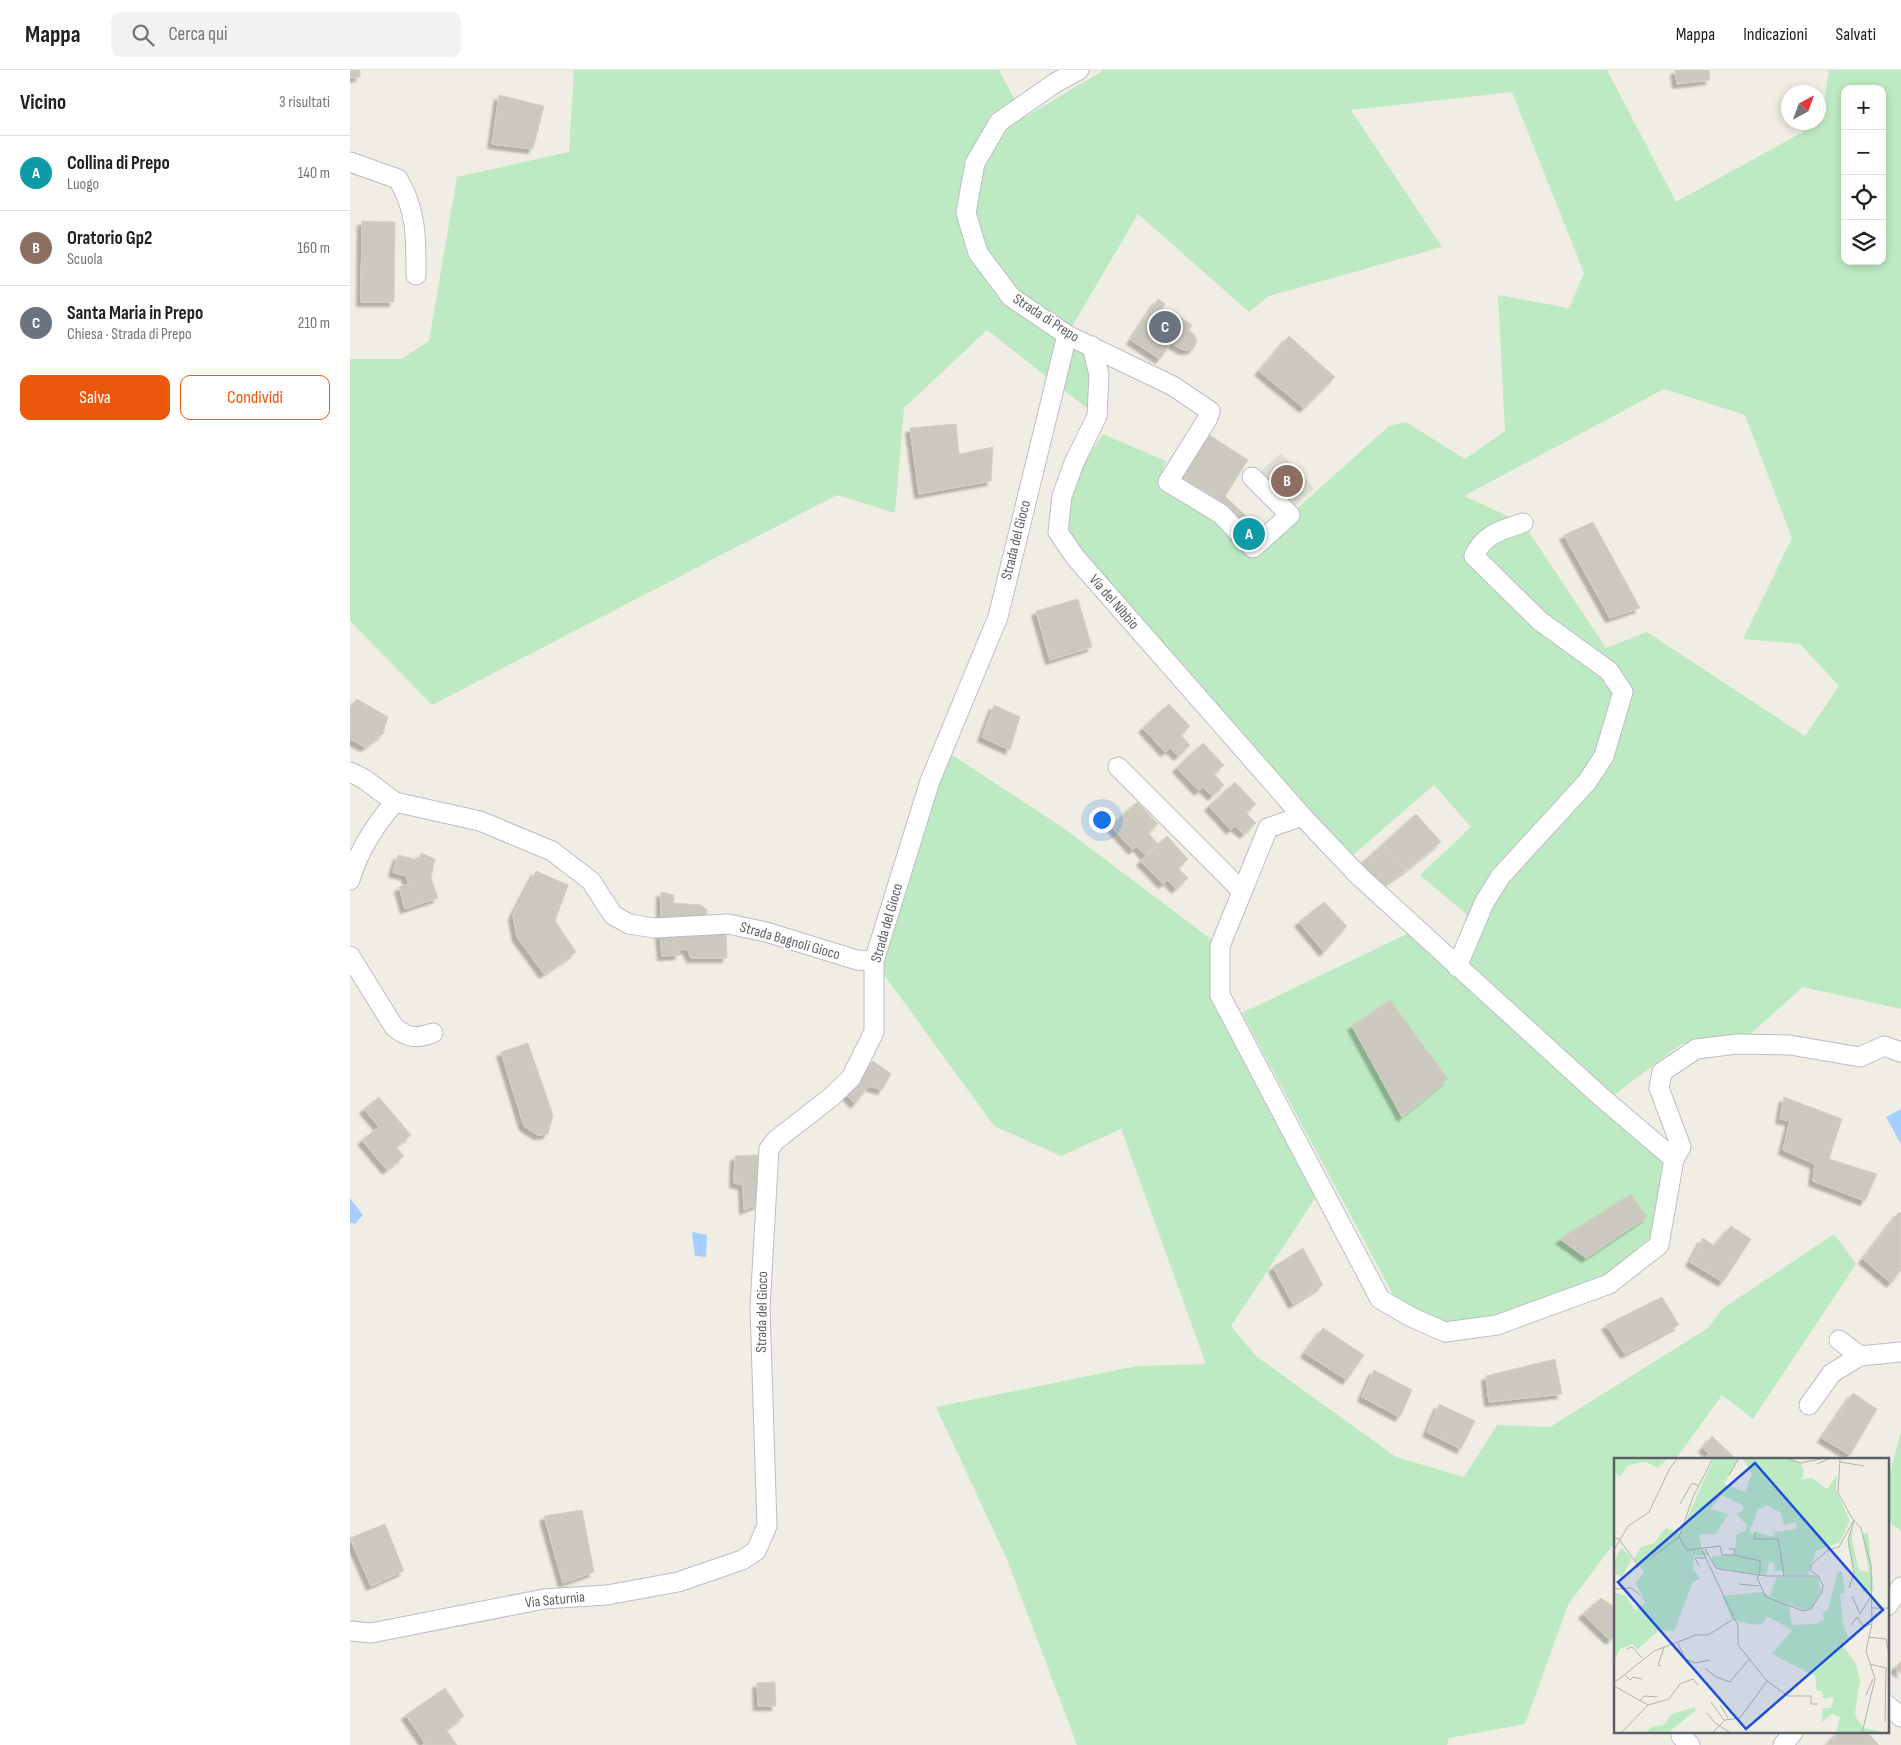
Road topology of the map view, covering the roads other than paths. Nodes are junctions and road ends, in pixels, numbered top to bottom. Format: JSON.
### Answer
{"nodes":[{"id":1,"x":1078,"y":70,"type":"edge"},
{"id":2,"x":350,"y":162,"type":"edge"},
{"id":3,"x":416,"y":275,"type":"dead end"},
{"id":4,"x":1067,"y":335,"type":"junction"},
{"id":5,"x":1092,"y":346,"type":"junction"},
{"id":6,"x":1252,"y":477,"type":"dead end"},
{"id":7,"x":1523,"y":523,"type":"dead end"},
{"id":8,"x":1118,"y":767,"type":"dead end"},
{"id":9,"x":350,"y":772,"type":"edge"},
{"id":10,"x":395,"y":802,"type":"junction"},
{"id":11,"x":1302,"y":816,"type":"junction"},
{"id":12,"x":350,"y":880,"type":"edge"},
{"id":13,"x":1242,"y":891,"type":"junction"},
{"id":14,"x":350,"y":956,"type":"edge"},
{"id":15,"x":874,"y":961,"type":"junction"},
{"id":16,"x":1456,"y":966,"type":"junction"},
{"id":17,"x":433,"y":1032,"type":"dead end"},
{"id":18,"x":1901,"y":1052,"type":"edge"},
{"id":19,"x":1674,"y":1159,"type":"junction"},
{"id":20,"x":1838,"y":1340,"type":"dead end"},
{"id":21,"x":1901,"y":1352,"type":"edge"},
{"id":22,"x":1860,"y":1356,"type":"junction"},
{"id":23,"x":1809,"y":1405,"type":"dead end"},
{"id":24,"x":756,"y":1551,"type":"joint"},
{"id":25,"x":1888,"y":1578,"type":"edge"},
{"id":26,"x":1901,"y":1582,"type":"edge"},
{"id":27,"x":1901,"y":1587,"type":"edge"},
{"id":28,"x":1888,"y":1605,"type":"edge"},
{"id":29,"x":350,"y":1631,"type":"edge"},
{"id":30,"x":1888,"y":1706,"type":"edge"},
{"id":31,"x":1901,"y":1717,"type":"edge"},
{"id":32,"x":1681,"y":1732,"type":"edge"},
{"id":33,"x":1793,"y":1732,"type":"edge"},
{"id":34,"x":1690,"y":1745,"type":"edge"},
{"id":35,"x":1783,"y":1745,"type":"edge"}],
"edges":[{"from":1,"to":4,"type":"street","name":"Strada di Prepo"},
{"from":2,"to":3,"type":"street"},
{"from":4,"to":5,"type":"street","name":"Strada di Prepo"},
{"from":4,"to":15,"type":"street","name":"Strada del Gioco"},
{"from":5,"to":6,"type":"street","name":"Strada di Prepo"},
{"from":5,"to":11,"type":"street","name":"Via del Nibbio"},
{"from":7,"to":16,"type":"street"},
{"from":8,"to":13,"type":"street"},
{"from":9,"to":10,"type":"street"},
{"from":10,"to":12,"type":"street"},
{"from":10,"to":15,"type":"street","name":"Strada Bagnoli Gioco"},
{"from":11,"to":13,"type":"street"},
{"from":11,"to":16,"type":"street","name":"Via del Nibbio"},
{"from":13,"to":19,"type":"street"},
{"from":14,"to":17,"type":"street"},
{"from":15,"to":24,"type":"street","name":"Strada del Gioco"},
{"from":16,"to":19,"type":"street","name":"Via del Nibbio"},
{"from":18,"to":19,"type":"street"},
{"from":20,"to":22,"type":"street"},
{"from":21,"to":22,"type":"street"},
{"from":22,"to":23,"type":"street"},
{"from":24,"to":29,"type":"street","name":"Via Saturnia"},
{"from":25,"to":26,"type":"street"},
{"from":27,"to":28,"type":"street"},
{"from":30,"to":31,"type":"street"},
{"from":32,"to":34,"type":"street"},
{"from":33,"to":35,"type":"street"}]}
